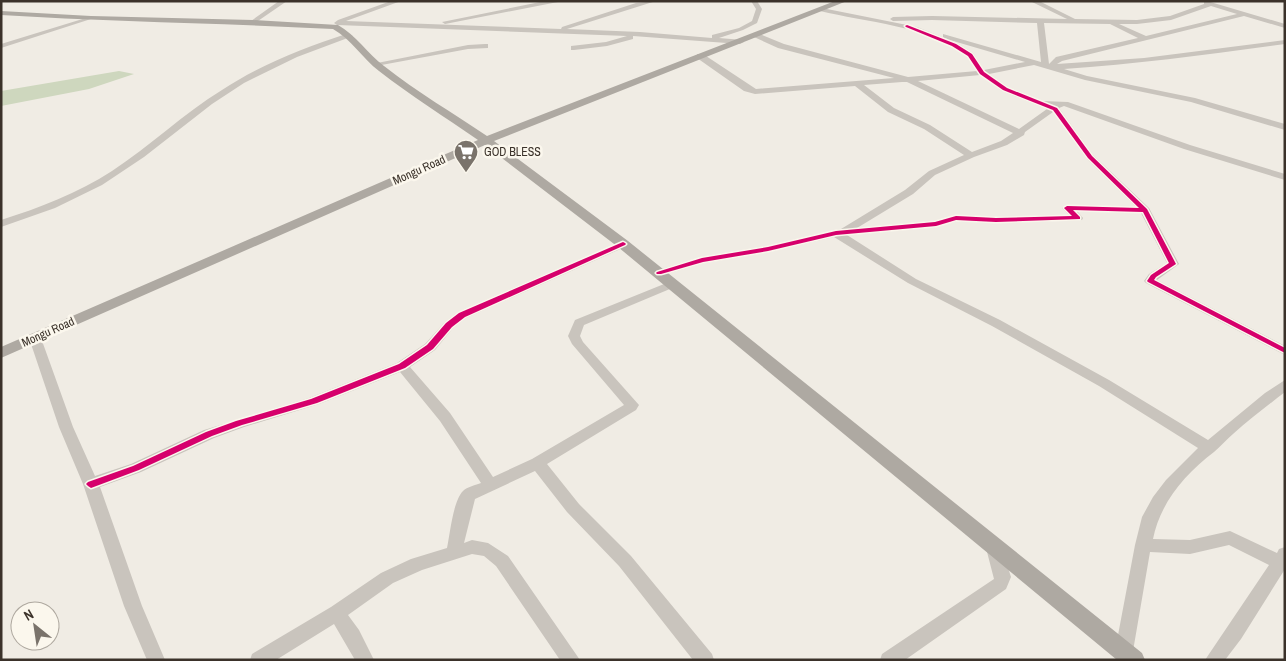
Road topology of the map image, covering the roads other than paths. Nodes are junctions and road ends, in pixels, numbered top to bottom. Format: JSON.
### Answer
{"nodes":[{"id":1,"x":284,"y":1,"type":"edge"},
{"id":2,"x":398,"y":1,"type":"edge"},
{"id":3,"x":560,"y":1,"type":"edge"},
{"id":4,"x":628,"y":1,"type":"edge"},
{"id":5,"x":653,"y":1,"type":"edge"},
{"id":6,"x":754,"y":1,"type":"edge"},
{"id":7,"x":843,"y":1,"type":"edge"},
{"id":8,"x":1033,"y":1,"type":"edge"},
{"id":9,"x":1199,"y":1,"type":"edge"},
{"id":10,"x":638,"y":4,"type":"junction"},
{"id":11,"x":1212,"y":4,"type":"junction"},
{"id":12,"x":822,"y":10,"type":"junction"},
{"id":13,"x":1,"y":13,"type":"edge"},
{"id":14,"x":1245,"y":14,"type":"junction"},
{"id":15,"x":91,"y":18,"type":"junction"},
{"id":16,"x":252,"y":22,"type":"junction"},
{"id":17,"x":876,"y":22,"type":"junction"},
{"id":18,"x":1040,"y":22,"type":"junction"},
{"id":19,"x":1076,"y":22,"type":"junction"},
{"id":20,"x":1110,"y":22,"type":"junction"},
{"id":21,"x":336,"y":25,"type":"junction"},
{"id":22,"x":907,"y":26,"type":"junction"},
{"id":23,"x":1285,"y":26,"type":"edge"},
{"id":24,"x":434,"y":27,"type":"junction"},
{"id":25,"x":557,"y":31,"type":"junction"},
{"id":26,"x":640,"y":34,"type":"junction"},
{"id":27,"x":757,"y":35,"type":"junction"},
{"id":28,"x":349,"y":36,"type":"junction"},
{"id":29,"x":708,"y":38,"type":"junction"},
{"id":30,"x":1145,"y":38,"type":"junction"},
{"id":31,"x":740,"y":42,"type":"junction"},
{"id":32,"x":1285,"y":42,"type":"edge"},
{"id":33,"x":973,"y":44,"type":"junction"},
{"id":34,"x":954,"y":45,"type":"junction"},
{"id":35,"x":1,"y":46,"type":"edge"},
{"id":36,"x":485,"y":46,"type":"dead end"},
{"id":37,"x":574,"y":48,"type":"dead end"},
{"id":38,"x":700,"y":56,"type":"junction"},
{"id":39,"x":1033,"y":63,"type":"junction"},
{"id":40,"x":376,"y":64,"type":"junction"},
{"id":41,"x":1050,"y":67,"type":"junction"},
{"id":42,"x":982,"y":72,"type":"junction"},
{"id":43,"x":910,"y":80,"type":"junction"},
{"id":44,"x":858,"y":85,"type":"junction"},
{"id":45,"x":1057,"y":106,"type":"junction"},
{"id":46,"x":1285,"y":127,"type":"edge"},
{"id":47,"x":1021,"y":133,"type":"junction"},
{"id":48,"x":487,"y":140,"type":"junction"},
{"id":49,"x":971,"y":155,"type":"junction"},
{"id":50,"x":1285,"y":178,"type":"edge"},
{"id":51,"x":1145,"y":210,"type":"junction"},
{"id":52,"x":1,"y":224,"type":"edge"},
{"id":53,"x":839,"y":233,"type":"junction"},
{"id":54,"x":623,"y":244,"type":"junction"},
{"id":55,"x":660,"y":273,"type":"junction"},
{"id":56,"x":673,"y":284,"type":"junction"},
{"id":57,"x":35,"y":338,"type":"junction"},
{"id":58,"x":1285,"y":351,"type":"edge"},
{"id":59,"x":1,"y":353,"type":"edge"},
{"id":60,"x":402,"y":366,"type":"junction"},
{"id":61,"x":1285,"y":385,"type":"edge"},
{"id":62,"x":1210,"y":448,"type":"junction"},
{"id":63,"x":537,"y":463,"type":"junction"},
{"id":64,"x":91,"y":484,"type":"junction"},
{"id":65,"x":490,"y":484,"type":"junction"},
{"id":66,"x":1143,"y":545,"type":"junction"},
{"id":67,"x":994,"y":548,"type":"junction"},
{"id":68,"x":454,"y":552,"type":"junction"},
{"id":69,"x":1282,"y":558,"type":"edge"},
{"id":70,"x":337,"y":613,"type":"junction"},
{"id":71,"x":1129,"y":656,"type":"edge"},
{"id":72,"x":156,"y":660,"type":"edge"},
{"id":73,"x":259,"y":660,"type":"edge"},
{"id":74,"x":365,"y":660,"type":"edge"},
{"id":75,"x":571,"y":660,"type":"edge"},
{"id":76,"x":705,"y":660,"type":"edge"},
{"id":77,"x":889,"y":660,"type":"edge"},
{"id":78,"x":1214,"y":660,"type":"edge"}],
"edges":[{"from":1,"to":16,"type":"street"},
{"from":2,"to":21,"type":"street"},
{"from":3,"to":24,"type":"street"},
{"from":4,"to":10,"type":"street"},
{"from":5,"to":10,"type":"street"},
{"from":6,"to":29,"type":"street"},
{"from":7,"to":12,"type":"main road","name":"Mongu Road"},
{"from":8,"to":19,"type":"street"},
{"from":9,"to":11,"type":"street"},
{"from":10,"to":25,"type":"street"},
{"from":11,"to":14,"type":"street"},
{"from":11,"to":20,"type":"street"},
{"from":12,"to":17,"type":"street"},
{"from":12,"to":27,"type":"main road","name":"Mongu Road"},
{"from":13,"to":15,"type":"main road"},
{"from":14,"to":23,"type":"street"},
{"from":14,"to":30,"type":"street"},
{"from":15,"to":16,"type":"main road"},
{"from":15,"to":35,"type":"street"},
{"from":16,"to":21,"type":"main road"},
{"from":17,"to":18,"type":"street"},
{"from":17,"to":22,"type":"street"},
{"from":18,"to":19,"type":"street"},
{"from":18,"to":41,"type":"street"},
{"from":19,"to":20,"type":"street"},
{"from":20,"to":30,"type":"street"},
{"from":21,"to":24,"type":"street"},
{"from":21,"to":28,"type":"main road"},
{"from":22,"to":33,"type":"street"},
{"from":22,"to":34,"type":"street"},
{"from":24,"to":25,"type":"street"},
{"from":25,"to":26,"type":"street"},
{"from":26,"to":29,"type":"street"},
{"from":26,"to":37,"type":"street"},
{"from":27,"to":31,"type":"main road","name":"Mongu Road"},
{"from":27,"to":43,"type":"street"},
{"from":28,"to":40,"type":"main road"},
{"from":28,"to":52,"type":"street"},
{"from":29,"to":31,"type":"street"},
{"from":30,"to":41,"type":"street"},
{"from":31,"to":38,"type":"main road","name":"Mongu Road"},
{"from":32,"to":41,"type":"street"},
{"from":33,"to":34,"type":"street"},
{"from":33,"to":39,"type":"street"},
{"from":34,"to":42,"type":"street"},
{"from":36,"to":40,"type":"street"},
{"from":38,"to":44,"type":"street"},
{"from":38,"to":48,"type":"main road","name":"Mongu Road"},
{"from":39,"to":41,"type":"street"},
{"from":39,"to":42,"type":"street"},
{"from":40,"to":48,"type":"main road"},
{"from":41,"to":46,"type":"street"},
{"from":42,"to":43,"type":"street"},
{"from":42,"to":45,"type":"street"},
{"from":43,"to":44,"type":"street"},
{"from":43,"to":47,"type":"street"},
{"from":44,"to":49,"type":"street"},
{"from":45,"to":47,"type":"street"},
{"from":45,"to":50,"type":"street"},
{"from":45,"to":51,"type":"street"},
{"from":47,"to":49,"type":"street"},
{"from":48,"to":54,"type":"main road"},
{"from":48,"to":57,"type":"main road","name":"Mongu Road"},
{"from":49,"to":53,"type":"street"},
{"from":51,"to":53,"type":"street"},
{"from":51,"to":58,"type":"street"},
{"from":53,"to":55,"type":"street"},
{"from":53,"to":62,"type":"street"},
{"from":54,"to":55,"type":"main road"},
{"from":54,"to":60,"type":"street"},
{"from":55,"to":56,"type":"main road"},
{"from":56,"to":63,"type":"street"},
{"from":56,"to":67,"type":"main road"},
{"from":57,"to":59,"type":"main road","name":"Mongu Road"},
{"from":57,"to":64,"type":"street"},
{"from":60,"to":64,"type":"street"},
{"from":60,"to":65,"type":"street"},
{"from":61,"to":62,"type":"street"},
{"from":62,"to":66,"type":"street"},
{"from":63,"to":65,"type":"street"},
{"from":63,"to":76,"type":"street"},
{"from":64,"to":72,"type":"street"},
{"from":65,"to":68,"type":"street"},
{"from":66,"to":69,"type":"street"},
{"from":66,"to":71,"type":"street"},
{"from":67,"to":71,"type":"main road"},
{"from":67,"to":77,"type":"street"},
{"from":68,"to":70,"type":"street"},
{"from":68,"to":75,"type":"street"},
{"from":69,"to":78,"type":"street"},
{"from":70,"to":73,"type":"street"},
{"from":70,"to":74,"type":"street"}]}
